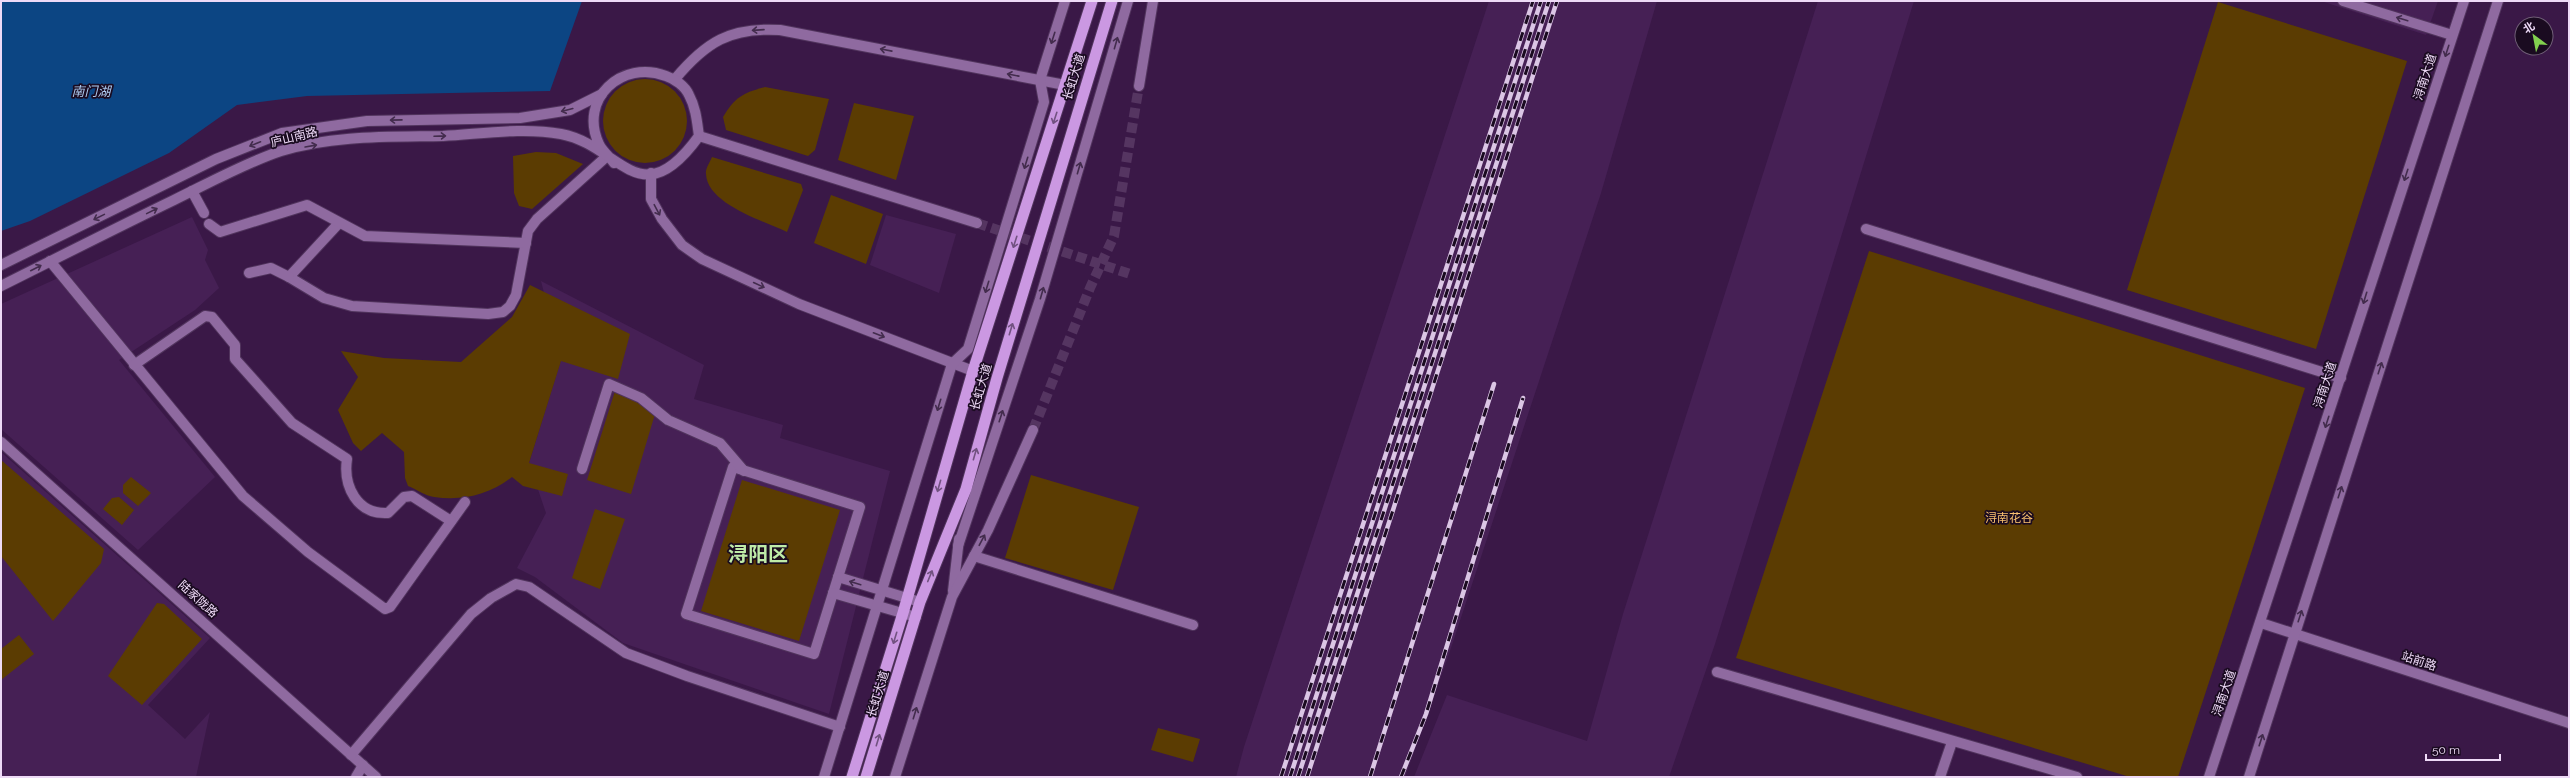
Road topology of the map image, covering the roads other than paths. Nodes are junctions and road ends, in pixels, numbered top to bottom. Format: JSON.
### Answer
{"nodes":[{"id":1,"x":1065,"y":1,"type":"edge"},
{"id":2,"x":1092,"y":1,"type":"edge"},
{"id":3,"x":1112,"y":1,"type":"edge"},
{"id":4,"x":1128,"y":1,"type":"edge"},
{"id":5,"x":1153,"y":1,"type":"edge"},
{"id":6,"x":2343,"y":1,"type":"edge"},
{"id":7,"x":2464,"y":1,"type":"edge"},
{"id":8,"x":2498,"y":1,"type":"edge"},
{"id":9,"x":2452,"y":35,"type":"junction"},
{"id":10,"x":675,"y":79,"type":"junction"},
{"id":11,"x":1040,"y":80,"type":"junction"},
{"id":12,"x":1065,"y":85,"type":"junction"},
{"id":13,"x":1139,"y":86,"type":"tunnel mouth"},
{"id":14,"x":602,"y":94,"type":"junction"},
{"id":15,"x":699,"y":136,"type":"junction"},
{"id":16,"x":610,"y":160,"type":"junction"},
{"id":17,"x":651,"y":173,"type":"junction"},
{"id":18,"x":192,"y":191,"type":"junction"},
{"id":19,"x":204,"y":213,"type":"dead end"},
{"id":20,"x":339,"y":223,"type":"junction"},
{"id":21,"x":210,"y":224,"type":"dead end"},
{"id":22,"x":977,"y":224,"type":"tunnel mouth"},
{"id":23,"x":1866,"y":229,"type":"dead end"},
{"id":24,"x":526,"y":244,"type":"junction"},
{"id":25,"x":50,"y":261,"type":"junction"},
{"id":26,"x":1,"y":265,"type":"edge"},
{"id":27,"x":249,"y":273,"type":"dead end"},
{"id":28,"x":289,"y":277,"type":"junction"},
{"id":29,"x":1,"y":286,"type":"edge"},
{"id":30,"x":952,"y":364,"type":"junction"},
{"id":31,"x":134,"y":365,"type":"junction"},
{"id":32,"x":973,"y":371,"type":"junction"},
{"id":33,"x":2341,"y":378,"type":"junction"},
{"id":34,"x":1033,"y":430,"type":"tunnel mouth"},
{"id":35,"x":1,"y":442,"type":"edge"},
{"id":36,"x":582,"y":469,"type":"dead end"},
{"id":37,"x":744,"y":471,"type":"junction"},
{"id":38,"x":966,"y":489,"type":"junction"},
{"id":39,"x":465,"y":502,"type":"dead end"},
{"id":40,"x":451,"y":521,"type":"junction"},
{"id":41,"x":958,"y":546,"type":"junction"},
{"id":42,"x":974,"y":556,"type":"junction"},
{"id":43,"x":838,"y":577,"type":"junction"},
{"id":44,"x":882,"y":591,"type":"junction"},
{"id":45,"x":833,"y":593,"type":"junction"},
{"id":46,"x":952,"y":597,"type":"junction"},
{"id":47,"x":906,"y":599,"type":"junction"},
{"id":48,"x":920,"y":602,"type":"junction"},
{"id":49,"x":877,"y":606,"type":"junction"},
{"id":50,"x":903,"y":613,"type":"junction"},
{"id":51,"x":916,"y":617,"type":"junction"},
{"id":52,"x":2261,"y":623,"type":"junction"},
{"id":53,"x":1193,"y":625,"type":"dead end"},
{"id":54,"x":2294,"y":634,"type":"junction"},
{"id":55,"x":1717,"y":672,"type":"dead end"},
{"id":56,"x":2569,"y":723,"type":"edge"},
{"id":57,"x":840,"y":727,"type":"junction"},
{"id":58,"x":1952,"y":742,"type":"junction"},
{"id":59,"x":351,"y":754,"type":"junction"},
{"id":60,"x":363,"y":765,"type":"junction"},
{"id":61,"x":356,"y":777,"type":"edge"},
{"id":62,"x":376,"y":777,"type":"edge"},
{"id":63,"x":824,"y":777,"type":"edge"},
{"id":64,"x":852,"y":777,"type":"edge"},
{"id":65,"x":866,"y":777,"type":"edge"},
{"id":66,"x":895,"y":777,"type":"edge"},
{"id":67,"x":1940,"y":777,"type":"edge"},
{"id":68,"x":2077,"y":777,"type":"edge"},
{"id":69,"x":2209,"y":777,"type":"edge"},
{"id":70,"x":2249,"y":777,"type":"edge"}],
"edges":[{"from":1,"to":11,"type":"street","one_way":true},
{"from":2,"to":12,"type":"highway","name":"长虹大道"},
{"from":38,"to":3,"type":"highway","name":"长虹大道","one_way":true},
{"from":41,"to":4,"type":"street","one_way":true},
{"from":5,"to":13,"type":"street"},
{"from":9,"to":6,"type":"street","one_way":true},
{"from":7,"to":9,"type":"street","name":"浔南大道"},
{"from":54,"to":8,"type":"street","one_way":true},
{"from":9,"to":33,"type":"street","name":"浔南大道","one_way":true},
{"from":11,"to":10,"type":"street","one_way":true},
{"from":10,"to":14,"type":"street"},
{"from":10,"to":15,"type":"street"},
{"from":11,"to":12,"type":"street"},
{"from":11,"to":30,"type":"street","one_way":true},
{"from":12,"to":32,"type":"highway","name":"长虹大道","one_way":true},
{"from":14,"to":16,"type":"street"},
{"from":14,"to":26,"type":"street","name":"庐山南路","one_way":true},
{"from":15,"to":17,"type":"street"},
{"from":15,"to":22,"type":"street"},
{"from":16,"to":17,"type":"street"},
{"from":18,"to":16,"type":"street","name":"庐山南路","one_way":true},
{"from":16,"to":24,"type":"street"},
{"from":17,"to":30,"type":"street","one_way":true},
{"from":18,"to":19,"type":"street"},
{"from":25,"to":18,"type":"street","name":"庐山南路","one_way":true},
{"from":20,"to":21,"type":"street"},
{"from":20,"to":24,"type":"street"},
{"from":20,"to":28,"type":"street"},
{"from":23,"to":33,"type":"street"},
{"from":24,"to":28,"type":"street"},
{"from":29,"to":25,"type":"street","name":"庐山南路","one_way":true},
{"from":25,"to":31,"type":"street"},
{"from":27,"to":28,"type":"street"},
{"from":30,"to":32,"type":"street"},
{"from":30,"to":44,"type":"street","one_way":true},
{"from":31,"to":40,"type":"street"},
{"from":31,"to":40,"type":"street"},
{"from":32,"to":47,"type":"highway","name":"长虹大道","one_way":true},
{"from":33,"to":52,"type":"street","name":"浔南大道","one_way":true},
{"from":42,"to":34,"type":"street","one_way":true},
{"from":35,"to":59,"type":"street","name":"陆家陇路"},
{"from":36,"to":37,"type":"street"},
{"from":37,"to":43,"type":"street"},
{"from":37,"to":45,"type":"street"},
{"from":38,"to":41,"type":"street"},
{"from":48,"to":38,"type":"highway","name":"长虹大道","one_way":true},
{"from":39,"to":40,"type":"street"},
{"from":41,"to":46,"type":"street"},
{"from":42,"to":46,"type":"street"},
{"from":42,"to":53,"type":"street"},
{"from":44,"to":43,"type":"street","one_way":true},
{"from":43,"to":45,"type":"street"},
{"from":44,"to":47,"type":"street"},
{"from":44,"to":49,"type":"street"},
{"from":45,"to":49,"type":"street"},
{"from":66,"to":46,"type":"street","one_way":true},
{"from":47,"to":48,"type":"street"},
{"from":47,"to":50,"type":"highway","name":"长虹大道"},
{"from":48,"to":51,"type":"highway","name":"长虹大道"},
{"from":49,"to":50,"type":"street"},
{"from":49,"to":57,"type":"street"},
{"from":50,"to":51,"type":"street"},
{"from":50,"to":64,"type":"highway","name":"长虹大道","one_way":true},
{"from":65,"to":51,"type":"highway","name":"长虹大道","one_way":true},
{"from":52,"to":54,"type":"street","name":"站前路"},
{"from":52,"to":69,"type":"street","name":"浔南大道"},
{"from":54,"to":56,"type":"street","name":"站前路"},
{"from":70,"to":54,"type":"street","one_way":true},
{"from":55,"to":58,"type":"street"},
{"from":57,"to":59,"type":"street"},
{"from":57,"to":63,"type":"street"},
{"from":58,"to":67,"type":"street"},
{"from":58,"to":68,"type":"street"},
{"from":59,"to":60,"type":"street","name":"陆家陇路"},
{"from":60,"to":61,"type":"street"},
{"from":60,"to":62,"type":"street","name":"陆家陇路"}]}
